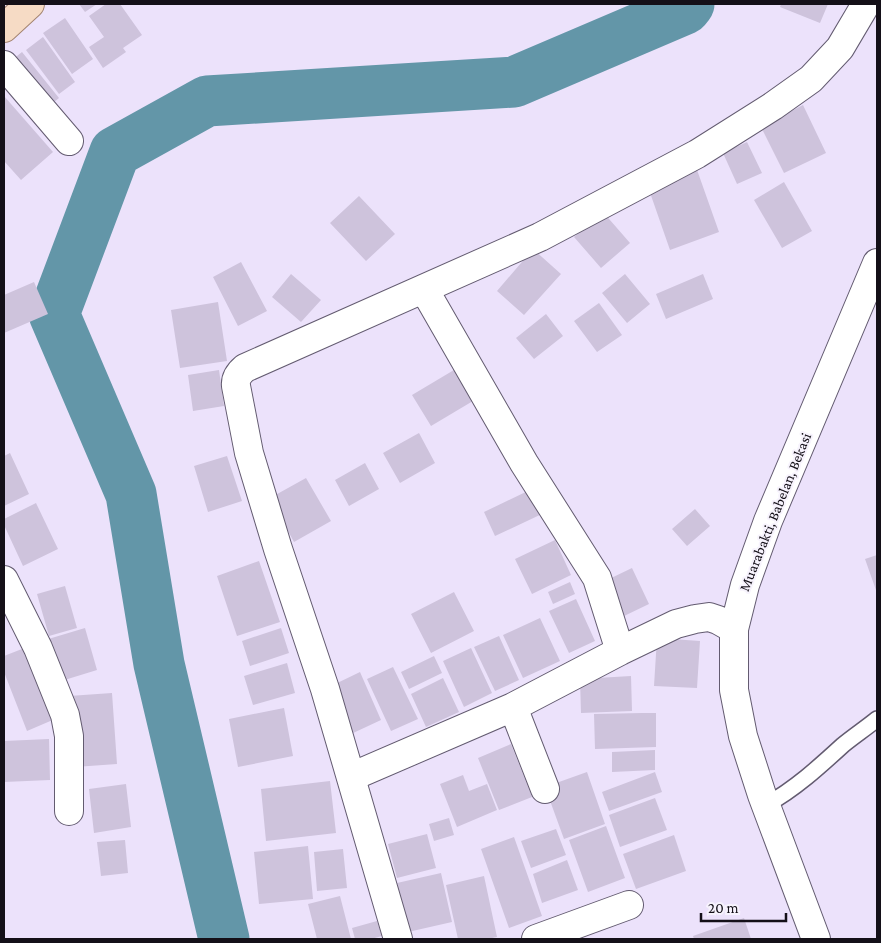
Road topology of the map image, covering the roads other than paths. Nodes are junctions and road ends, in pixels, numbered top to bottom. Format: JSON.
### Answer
{"nodes":[{"id":1,"x":30,"y":4,"type":"edge"},
{"id":2,"x":866,"y":4,"type":"edge"},
{"id":3,"x":4,"y":28,"type":"edge"},
{"id":4,"x":4,"y":65,"type":"edge"},
{"id":5,"x":69,"y":140,"type":"dead end"},
{"id":6,"x":877,"y":263,"type":"edge"},
{"id":7,"x":424,"y":289,"type":"junction"},
{"id":8,"x":4,"y":580,"type":"edge"},
{"id":9,"x":734,"y":630,"type":"junction"},
{"id":10,"x":620,"y":650,"type":"junction"},
{"id":11,"x":513,"y":707,"type":"junction"},
{"id":12,"x":877,"y":719,"type":"edge"},
{"id":13,"x":351,"y":777,"type":"junction"},
{"id":14,"x":545,"y":789,"type":"dead end"},
{"id":15,"x":770,"y":803,"type":"junction"},
{"id":16,"x":69,"y":811,"type":"dead end"},
{"id":17,"x":628,"y":905,"type":"dead end"},
{"id":18,"x":398,"y":939,"type":"edge"},
{"id":19,"x":536,"y":939,"type":"edge"},
{"id":20,"x":816,"y":939,"type":"edge"}],
"edges":[{"from":1,"to":3,"type":"main road"},
{"from":2,"to":7,"type":"street"},
{"from":4,"to":5,"type":"street"},
{"from":6,"to":9,"type":"street","name":"Muarabakti, Babelan, Bekasi"},
{"from":7,"to":10,"type":"street"},
{"from":7,"to":13,"type":"street"},
{"from":8,"to":16,"type":"street"},
{"from":9,"to":10,"type":"street"},
{"from":9,"to":15,"type":"street","name":"Muarabakti, Babelan, Bekasi"},
{"from":10,"to":11,"type":"street"},
{"from":11,"to":13,"type":"street"},
{"from":11,"to":14,"type":"street"},
{"from":12,"to":15,"type":"lane"},
{"from":13,"to":18,"type":"street"},
{"from":15,"to":20,"type":"street","name":"Muarabakti, Babelan, Bekasi"},
{"from":17,"to":19,"type":"street"}]}
